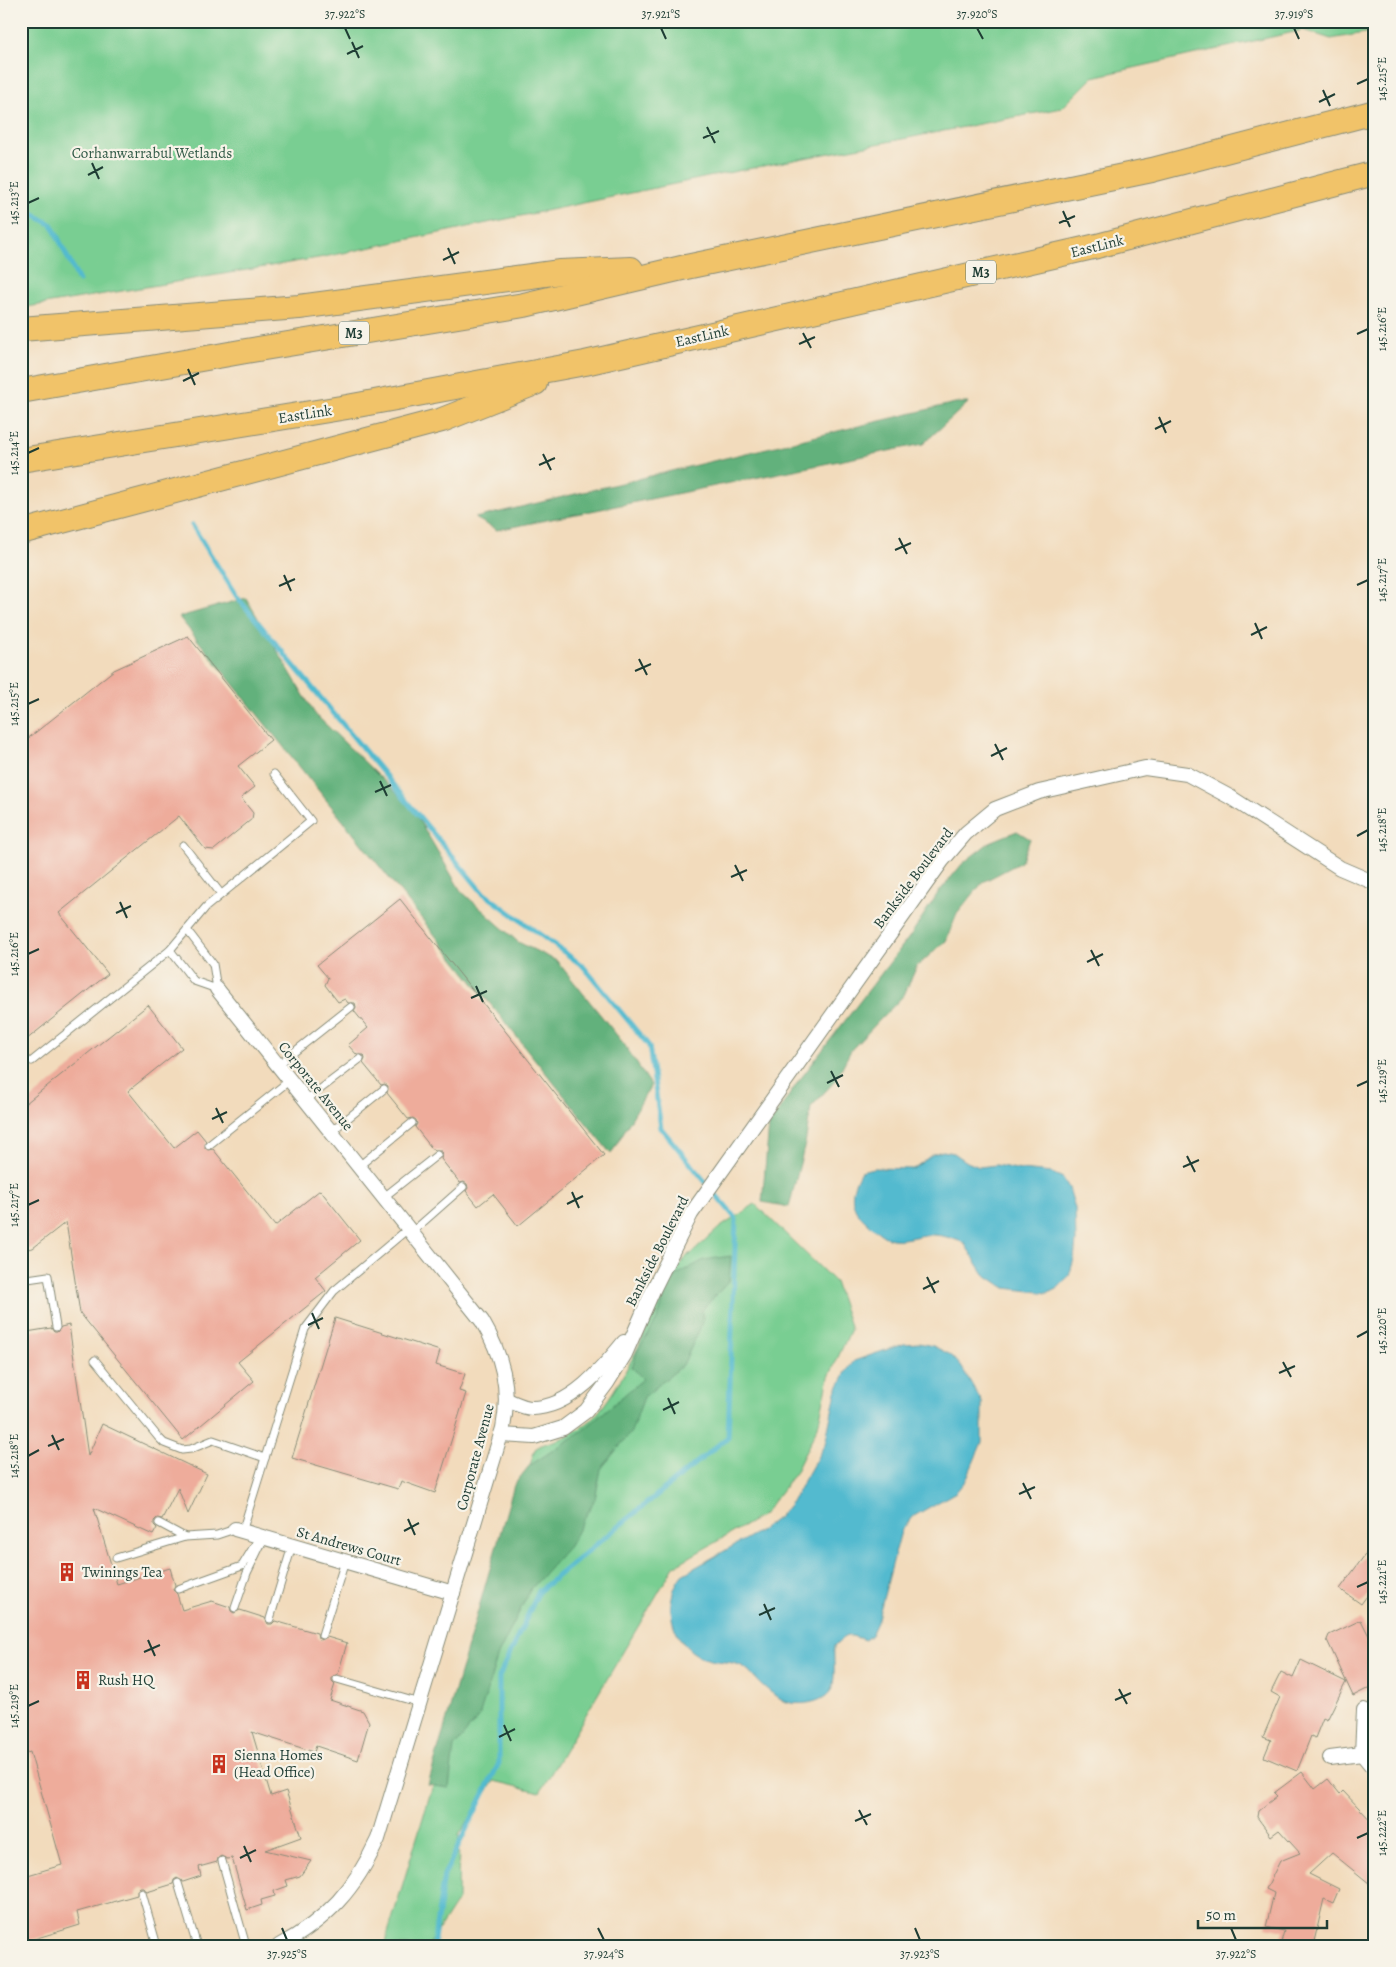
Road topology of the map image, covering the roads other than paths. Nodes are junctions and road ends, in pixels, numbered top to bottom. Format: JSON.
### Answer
{"nodes":[{"id":1,"x":1375,"y":112,"type":"edge"},
{"id":2,"x":1375,"y":173,"type":"edge"},
{"id":3,"x":686,"y":267,"type":"junction"},
{"id":4,"x":21,"y":329,"type":"edge"},
{"id":5,"x":585,"y":363,"type":"junction"},
{"id":6,"x":21,"y":391,"type":"edge"},
{"id":7,"x":21,"y":460,"type":"edge"},
{"id":8,"x":21,"y":532,"type":"edge"},
{"id":9,"x":274,"y":774,"type":"dead end"},
{"id":10,"x":183,"y":845,"type":"dead end"},
{"id":11,"x":1375,"y":883,"type":"edge"},
{"id":12,"x":221,"y":894,"type":"junction"},
{"id":13,"x":187,"y":930,"type":"junction"},
{"id":14,"x":170,"y":950,"type":"junction"},
{"id":15,"x":217,"y":988,"type":"junction"},
{"id":16,"x":351,"y":1008,"type":"dead end"},
{"id":17,"x":360,"y":1058,"type":"dead end"},
{"id":18,"x":32,"y":1061,"type":"dead end"},
{"id":19,"x":279,"y":1064,"type":"junction"},
{"id":20,"x":290,"y":1080,"type":"junction"},
{"id":21,"x":384,"y":1089,"type":"dead end"},
{"id":22,"x":306,"y":1100,"type":"junction"},
{"id":23,"x":412,"y":1123,"type":"dead end"},
{"id":24,"x":332,"y":1131,"type":"junction"},
{"id":25,"x":209,"y":1145,"type":"dead end"},
{"id":26,"x":437,"y":1154,"type":"dead end"},
{"id":27,"x":360,"y":1166,"type":"junction"},
{"id":28,"x":463,"y":1187,"type":"dead end"},
{"id":29,"x":384,"y":1197,"type":"junction"},
{"id":30,"x":411,"y":1230,"type":"junction"},
{"id":31,"x":21,"y":1280,"type":"edge"},
{"id":32,"x":640,"y":1322,"type":"junction"},
{"id":33,"x":56,"y":1328,"type":"dead end"},
{"id":34,"x":95,"y":1360,"type":"dead end"},
{"id":35,"x":507,"y":1400,"type":"junction"},
{"id":36,"x":501,"y":1435,"type":"junction"},
{"id":37,"x":265,"y":1458,"type":"junction"},
{"id":38,"x":160,"y":1523,"type":"dead end"},
{"id":39,"x":239,"y":1530,"type":"junction"},
{"id":40,"x":185,"y":1537,"type":"junction"},
{"id":41,"x":262,"y":1537,"type":"junction"},
{"id":42,"x":292,"y":1546,"type":"junction"},
{"id":43,"x":116,"y":1558,"type":"dead end"},
{"id":44,"x":344,"y":1561,"type":"junction"},
{"id":45,"x":178,"y":1589,"type":"dead end"},
{"id":46,"x":454,"y":1594,"type":"junction"},
{"id":47,"x":235,"y":1608,"type":"dead end"},
{"id":48,"x":270,"y":1619,"type":"dead end"},
{"id":49,"x":322,"y":1635,"type":"dead end"},
{"id":50,"x":337,"y":1679,"type":"dead end"},
{"id":51,"x":420,"y":1703,"type":"junction"},
{"id":52,"x":1364,"y":1710,"type":"dead end"},
{"id":53,"x":1362,"y":1754,"type":"junction"},
{"id":54,"x":1330,"y":1758,"type":"dead end"},
{"id":55,"x":1375,"y":1770,"type":"edge"},
{"id":56,"x":222,"y":1861,"type":"dead end"},
{"id":57,"x":178,"y":1883,"type":"dead end"},
{"id":58,"x":142,"y":1894,"type":"dead end"},
{"id":59,"x":157,"y":1946,"type":"edge"},
{"id":60,"x":197,"y":1946,"type":"edge"},
{"id":61,"x":246,"y":1946,"type":"edge"},
{"id":62,"x":280,"y":1946,"type":"edge"}],
"edges":[{"from":1,"to":3,"type":"highway","number":"M3"},
{"from":2,"to":5,"type":"highway","name":"EastLink","number":"M3"},
{"from":3,"to":4,"type":"highway"},
{"from":3,"to":6,"type":"highway","number":"M3"},
{"from":5,"to":7,"type":"highway","name":"EastLink","number":"M3"},
{"from":5,"to":8,"type":"highway"},
{"from":9,"to":12,"type":"lane"},
{"from":10,"to":12,"type":"lane"},
{"from":11,"to":32,"type":"street","name":"Bankside Boulevard"},
{"from":12,"to":13,"type":"lane"},
{"from":13,"to":14,"type":"lane"},
{"from":13,"to":15,"type":"lane"},
{"from":14,"to":15,"type":"lane"},
{"from":14,"to":18,"type":"lane"},
{"from":15,"to":19,"type":"street","name":"Corporate Avenue"},
{"from":16,"to":19,"type":"lane"},
{"from":17,"to":22,"type":"lane"},
{"from":19,"to":20,"type":"street","name":"Corporate Avenue"},
{"from":20,"to":22,"type":"street","name":"Corporate Avenue"},
{"from":20,"to":25,"type":"lane"},
{"from":21,"to":24,"type":"lane"},
{"from":22,"to":24,"type":"street","name":"Corporate Avenue"},
{"from":23,"to":27,"type":"lane"},
{"from":24,"to":27,"type":"street","name":"Corporate Avenue"},
{"from":26,"to":29,"type":"lane"},
{"from":27,"to":29,"type":"street","name":"Corporate Avenue"},
{"from":28,"to":30,"type":"lane"},
{"from":29,"to":30,"type":"street","name":"Corporate Avenue"},
{"from":30,"to":35,"type":"street","name":"Corporate Avenue"},
{"from":30,"to":37,"type":"lane"},
{"from":31,"to":33,"type":"lane"},
{"from":32,"to":35,"type":"street","name":"Bankside Boulevard"},
{"from":32,"to":36,"type":"street","name":"Bankside Boulevard"},
{"from":34,"to":37,"type":"lane"},
{"from":35,"to":36,"type":"street","name":"Corporate Avenue"},
{"from":36,"to":46,"type":"street","name":"Corporate Avenue"},
{"from":37,"to":39,"type":"lane"},
{"from":38,"to":40,"type":"lane"},
{"from":39,"to":40,"type":"lane"},
{"from":39,"to":41,"type":"street","name":"St Andrews Court"},
{"from":40,"to":43,"type":"lane"},
{"from":41,"to":42,"type":"street","name":"St Andrews Court"},
{"from":41,"to":45,"type":"lane"},
{"from":41,"to":47,"type":"lane"},
{"from":42,"to":44,"type":"street","name":"St Andrews Court"},
{"from":42,"to":48,"type":"lane"},
{"from":44,"to":46,"type":"street","name":"St Andrews Court"},
{"from":44,"to":49,"type":"lane"},
{"from":46,"to":51,"type":"street","name":"Corporate Avenue"},
{"from":50,"to":51,"type":"lane"},
{"from":51,"to":62,"type":"street","name":"Corporate Avenue"},
{"from":52,"to":53,"type":"street"},
{"from":53,"to":54,"type":"street"},
{"from":53,"to":55,"type":"street"},
{"from":56,"to":61,"type":"lane"},
{"from":57,"to":60,"type":"lane"},
{"from":58,"to":59,"type":"lane"}]}
